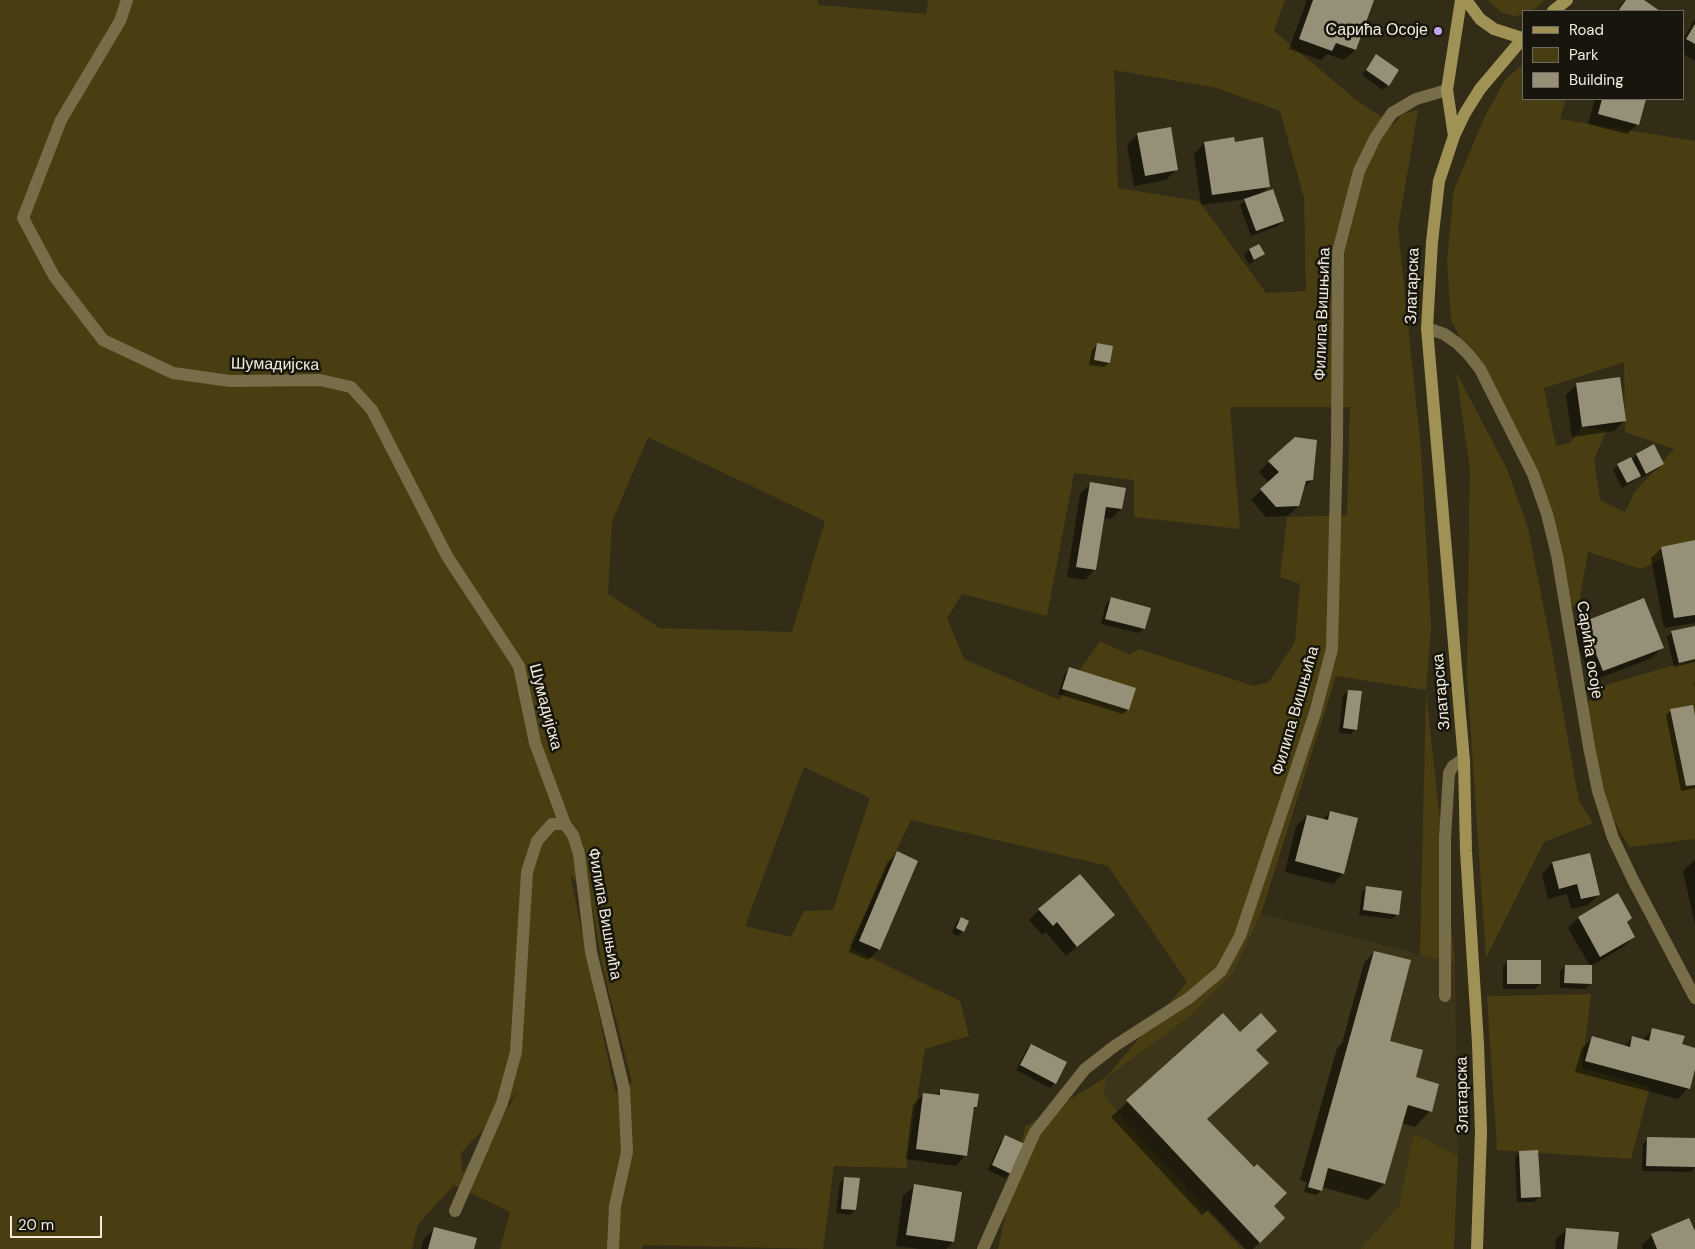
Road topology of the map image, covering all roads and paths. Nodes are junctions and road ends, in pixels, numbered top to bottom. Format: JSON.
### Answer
{"nodes":[{"id":1,"x":127,"y":0,"type":"edge"},
{"id":2,"x":1461,"y":0,"type":"edge"},
{"id":3,"x":1466,"y":0,"type":"edge"},
{"id":4,"x":1567,"y":0,"type":"edge"},
{"id":5,"x":1554,"y":10,"type":"edge"},
{"id":6,"x":1522,"y":38,"type":"edge"},
{"id":7,"x":1522,"y":39,"type":"edge"},
{"id":8,"x":1447,"y":90,"type":"junction"},
{"id":9,"x":1454,"y":136,"type":"junction"},
{"id":10,"x":1427,"y":328,"type":"junction"},
{"id":11,"x":1464,"y":761,"type":"junction"},
{"id":12,"x":566,"y":824,"type":"junction"},
{"id":13,"x":1445,"y":996,"type":"dead end"},
{"id":14,"x":1695,"y":998,"type":"edge"},
{"id":15,"x":455,"y":1211,"type":"dead end"},
{"id":16,"x":613,"y":1249,"type":"edge"},
{"id":17,"x":983,"y":1249,"type":"edge"},
{"id":18,"x":1477,"y":1249,"type":"edge"}],
"edges":[{"from":1,"to":12,"type":"street","name":"Шумадијска"},
{"from":2,"to":8,"type":"main road"},
{"from":3,"to":6,"type":"main road"},
{"from":4,"to":5,"type":"main road"},
{"from":7,"to":9,"type":"main road","name":"Златарска"},
{"from":8,"to":9,"type":"main road"},
{"from":8,"to":17,"type":"street","name":"Филипа Вишњића"},
{"from":9,"to":10,"type":"main road","name":"Златарска"},
{"from":10,"to":11,"type":"main road","name":"Златарска"},
{"from":10,"to":14,"type":"street","name":"Сарића осоје"},
{"from":11,"to":13,"type":"street"},
{"from":11,"to":18,"type":"main road","name":"Златарска"},
{"from":12,"to":15,"type":"street"},
{"from":12,"to":16,"type":"street","name":"Филипа Вишњића"}]}
